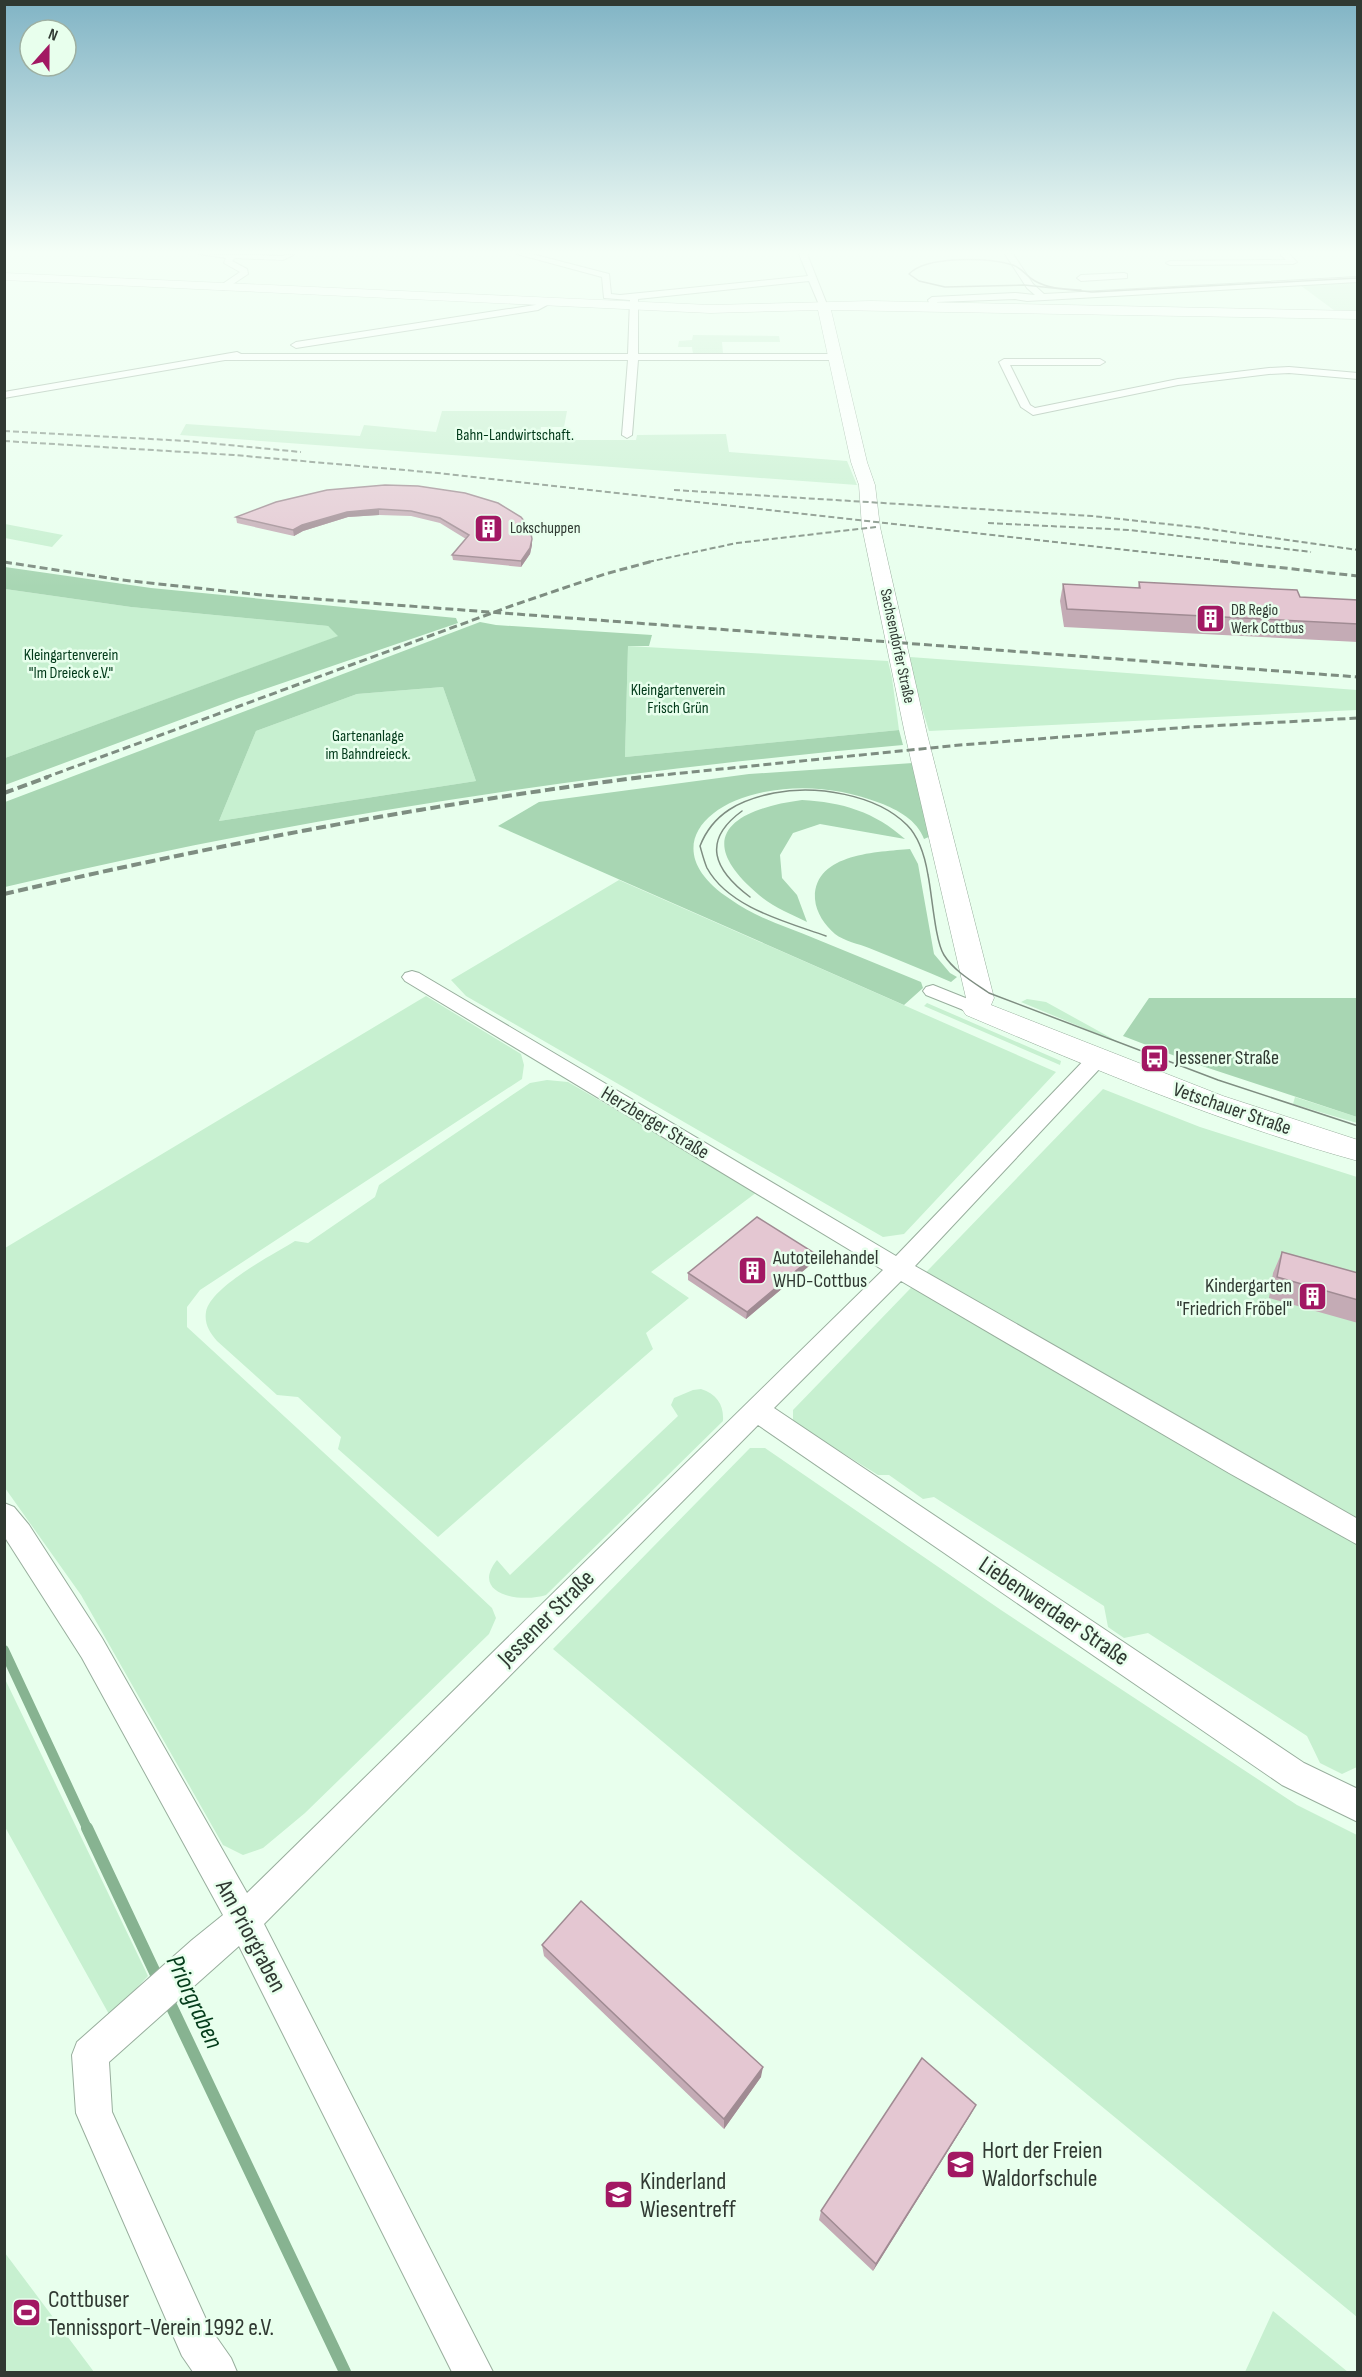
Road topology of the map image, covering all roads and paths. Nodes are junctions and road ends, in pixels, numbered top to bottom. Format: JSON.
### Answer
{"nodes":[{"id":1,"x":177,"y":365,"type":"edge"},
{"id":2,"x":632,"y":365,"type":"edge"},
{"id":3,"x":836,"y":365,"type":"edge"},
{"id":4,"x":1005,"y":365,"type":"edge"},
{"id":5,"x":1076,"y":365,"type":"edge"},
{"id":6,"x":1101,"y":365,"type":"edge"},
{"id":7,"x":1358,"y":376,"type":"edge"},
{"id":8,"x":4,"y":395,"type":"edge"},
{"id":9,"x":627,"y":435,"type":"dead end"},
{"id":10,"x":412,"y":976,"type":"dead end"},
{"id":11,"x":933,"y":991,"type":"dead end"},
{"id":12,"x":976,"y":997,"type":"junction"},
{"id":13,"x":1097,"y":1059,"type":"junction"},
{"id":14,"x":1358,"y":1151,"type":"edge"},
{"id":15,"x":899,"y":1268,"type":"junction"},
{"id":16,"x":755,"y":1409,"type":"junction"},
{"id":17,"x":4,"y":1515,"type":"edge"},
{"id":18,"x":1358,"y":1533,"type":"edge"},
{"id":19,"x":1358,"y":1806,"type":"edge"},
{"id":20,"x":244,"y":1920,"type":"junction"},
{"id":21,"x":217,"y":2373,"type":"edge"},
{"id":22,"x":473,"y":2373,"type":"edge"}],
"edges":[{"from":1,"to":8,"type":"street"},
{"from":2,"to":9,"type":"street"},
{"from":3,"to":12,"type":"main road","name":"Sachsendorfer Straße"},
{"from":4,"to":7,"type":"street"},
{"from":5,"to":6,"type":"street"},
{"from":10,"to":15,"type":"street","name":"Herzberger Straße"},
{"from":11,"to":12,"type":"street","name":"Vetschauer Straße"},
{"from":12,"to":13,"type":"main road","name":"Vetschauer Straße"},
{"from":13,"to":14,"type":"main road","name":"Vetschauer Straße"},
{"from":13,"to":15,"type":"street","name":"Jessener Straße"},
{"from":15,"to":16,"type":"street","name":"Jessener Straße"},
{"from":15,"to":18,"type":"street"},
{"from":16,"to":19,"type":"street","name":"Liebenwerdaer Straße"},
{"from":16,"to":20,"type":"street","name":"Jessener Straße"},
{"from":17,"to":20,"type":"street","name":"Am Priorgraben"},
{"from":20,"to":21,"type":"street","name":"Jessener Straße"},
{"from":20,"to":22,"type":"street","name":"Am Priorgraben"}]}
